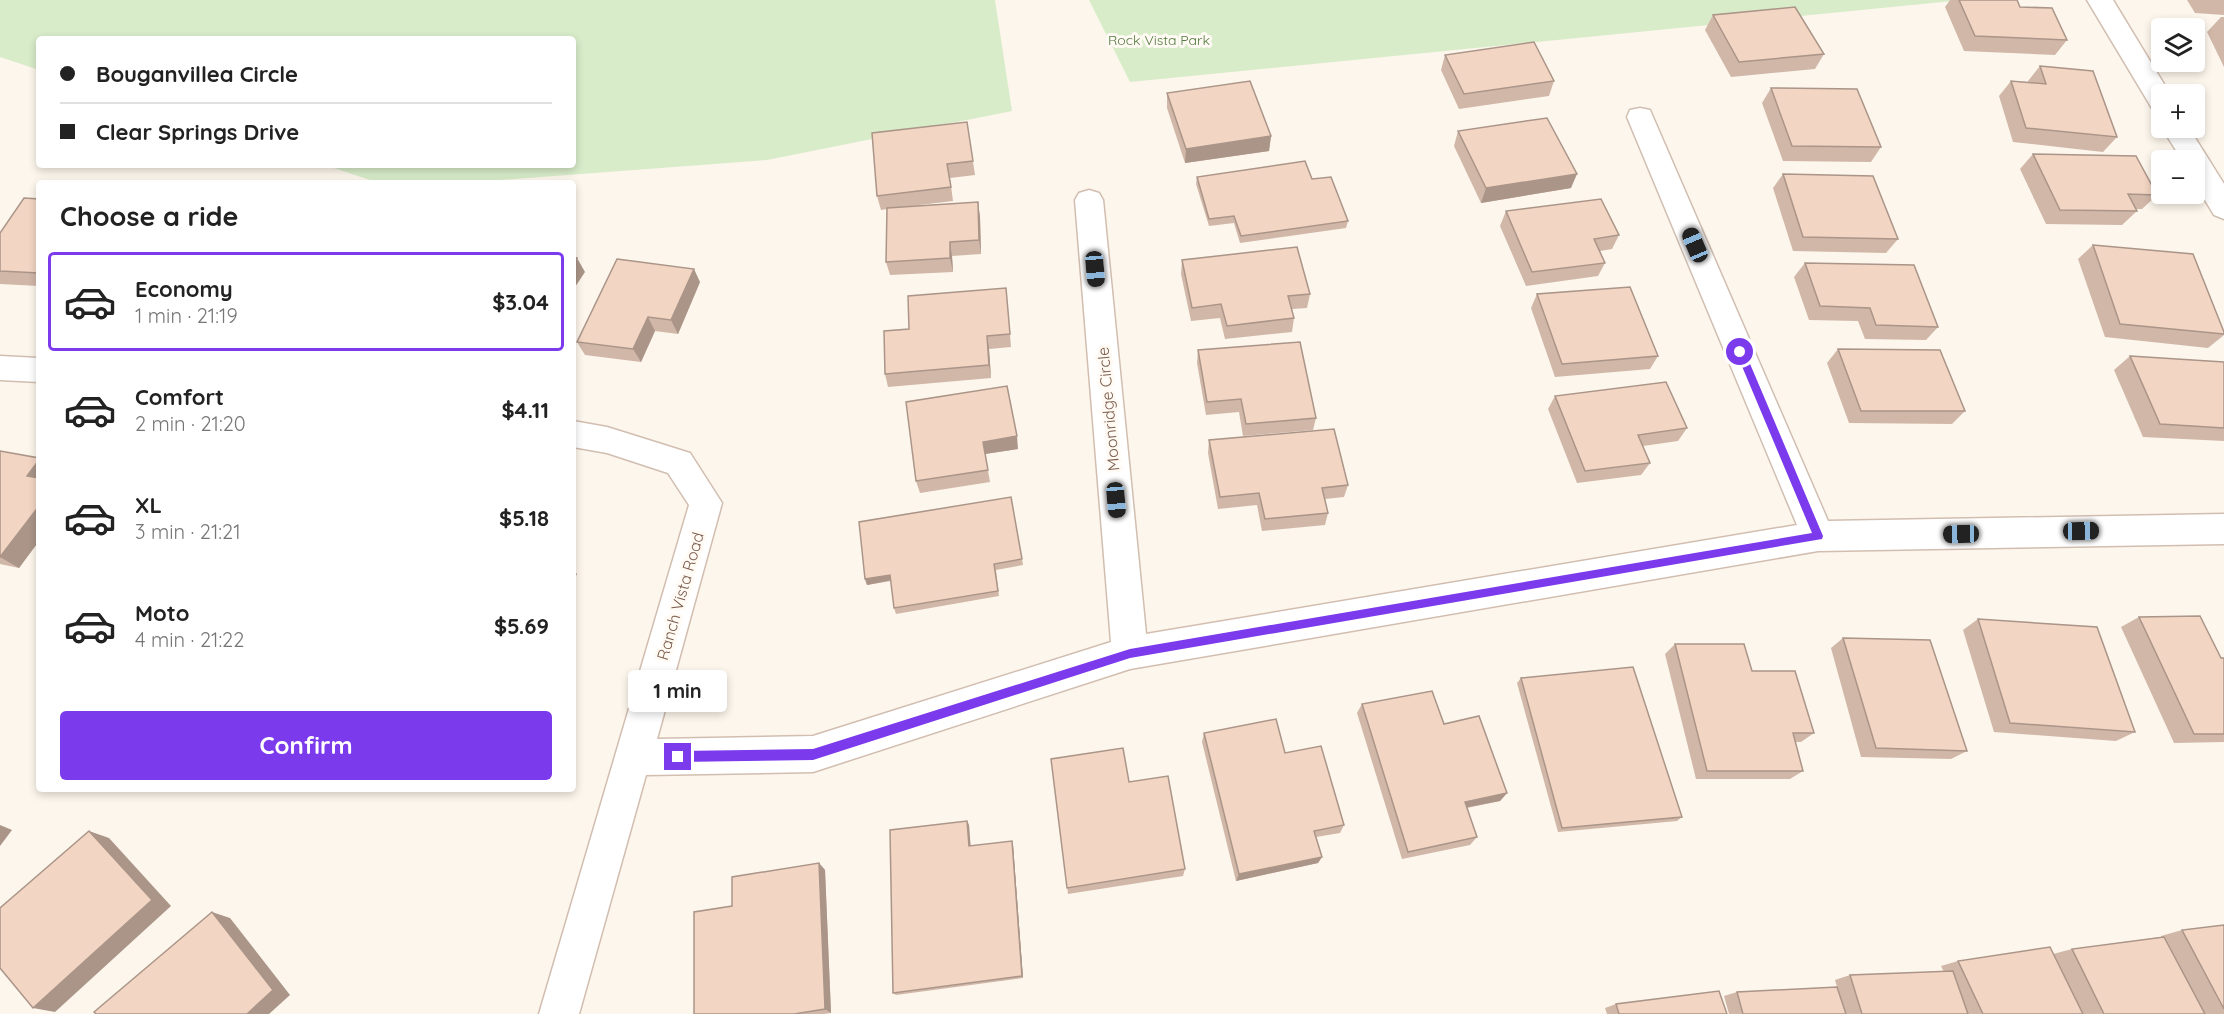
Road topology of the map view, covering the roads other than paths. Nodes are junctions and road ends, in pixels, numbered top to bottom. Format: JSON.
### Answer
{"nodes":[{"id":1,"x":2100,"y":0,"type":"edge"},
{"id":2,"x":2151,"y":85,"type":"edge"},
{"id":3,"x":1640,"y":117,"type":"dead end"},
{"id":4,"x":2182,"y":138,"type":"edge"},
{"id":5,"x":1089,"y":200,"type":"dead end"},
{"id":6,"x":2224,"y":208,"type":"edge"},
{"id":7,"x":0,"y":368,"type":"edge"},
{"id":8,"x":36,"y":370,"type":"edge"},
{"id":9,"x":576,"y":435,"type":"edge"},
{"id":10,"x":2224,"y":529,"type":"edge"},
{"id":11,"x":1818,"y":536,"type":"junction"},
{"id":12,"x":1130,"y":653,"type":"junction"},
{"id":13,"x":632,"y":757,"type":"junction"},
{"id":14,"x":558,"y":1014,"type":"edge"}],
"edges":[{"from":1,"to":2,"type":"street"},
{"from":3,"to":11,"type":"street"},
{"from":4,"to":6,"type":"street"},
{"from":5,"to":12,"type":"street","name":"Moonridge Circle"},
{"from":7,"to":8,"type":"street"},
{"from":9,"to":13,"type":"street","name":"Ranch Vista Road"},
{"from":10,"to":11,"type":"street"},
{"from":11,"to":12,"type":"street"},
{"from":12,"to":13,"type":"street"},
{"from":13,"to":14,"type":"street","name":"Ranch Vista Road"}]}
